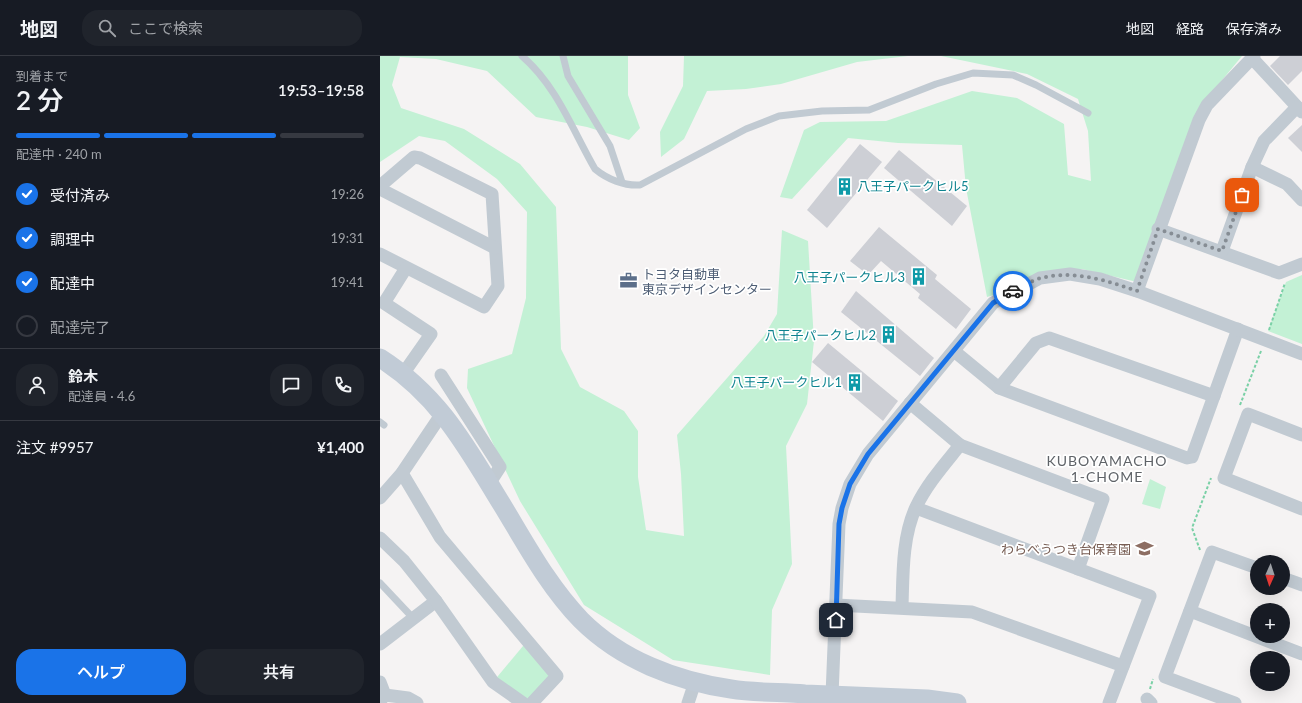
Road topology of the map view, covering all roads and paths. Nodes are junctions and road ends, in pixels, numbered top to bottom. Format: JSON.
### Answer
{"nodes":[{"id":1,"x":522,"y":56,"type":"edge"},
{"id":2,"x":563,"y":56,"type":"edge"},
{"id":3,"x":1253,"y":57,"type":"edge"},
{"id":4,"x":1300,"y":110,"type":"edge"},
{"id":5,"x":1088,"y":113,"type":"dead end"},
{"id":6,"x":1252,"y":167,"type":"junction"},
{"id":7,"x":622,"y":182,"type":"junction"},
{"id":8,"x":380,"y":186,"type":"edge"},
{"id":9,"x":380,"y":189,"type":"edge"},
{"id":10,"x":1302,"y":200,"type":"edge"},
{"id":11,"x":1158,"y":229,"type":"junction"},
{"id":12,"x":495,"y":248,"type":"junction"},
{"id":13,"x":1222,"y":251,"type":"junction"},
{"id":14,"x":380,"y":254,"type":"edge"},
{"id":15,"x":1302,"y":264,"type":"edge"},
{"id":16,"x":406,"y":268,"type":"junction"},
{"id":17,"x":1137,"y":291,"type":"junction"},
{"id":18,"x":1238,"y":329,"type":"junction"},
{"id":19,"x":954,"y":351,"type":"junction"},
{"id":20,"x":1302,"y":354,"type":"edge"},
{"id":21,"x":380,"y":358,"type":"edge"},
{"id":22,"x":403,"y":374,"type":"junction"},
{"id":23,"x":441,"y":375,"type":"dead end"},
{"id":24,"x":999,"y":388,"type":"junction"},
{"id":25,"x":1214,"y":396,"type":"junction"},
{"id":26,"x":910,"y":403,"type":"junction"},
{"id":27,"x":443,"y":412,"type":"junction"},
{"id":28,"x":1302,"y":434,"type":"edge"},
{"id":29,"x":960,"y":445,"type":"junction"},
{"id":30,"x":402,"y":473,"type":"junction"},
{"id":31,"x":489,"y":484,"type":"junction"},
{"id":32,"x":380,"y":498,"type":"edge"},
{"id":33,"x":916,"y":508,"type":"junction"},
{"id":34,"x":1302,"y":509,"type":"edge"},
{"id":35,"x":380,"y":538,"type":"edge"},
{"id":36,"x":1250,"y":566,"type":"edge"},
{"id":37,"x":1078,"y":569,"type":"junction"},
{"id":38,"x":1290,"y":581,"type":"edge"},
{"id":39,"x":380,"y":583,"type":"edge"},
{"id":40,"x":1302,"y":585,"type":"edge"},
{"id":41,"x":436,"y":601,"type":"junction"},
{"id":42,"x":836,"y":605,"type":"junction"},
{"id":43,"x":902,"y":607,"type":"junction"},
{"id":44,"x":1190,"y":611,"type":"junction"},
{"id":45,"x":413,"y":618,"type":"junction"},
{"id":46,"x":380,"y":644,"type":"edge"},
{"id":47,"x":1302,"y":654,"type":"edge"},
{"id":48,"x":1124,"y":666,"type":"junction"},
{"id":49,"x":380,"y":682,"type":"edge"},
{"id":50,"x":695,"y":682,"type":"junction"},
{"id":51,"x":832,"y":695,"type":"junction"},
{"id":52,"x":765,"y":697,"type":"edge"},
{"id":53,"x":383,"y":698,"type":"edge"},
{"id":54,"x":883,"y":700,"type":"edge"},
{"id":55,"x":418,"y":703,"type":"edge"},
{"id":56,"x":523,"y":703,"type":"edge"},
{"id":57,"x":532,"y":703,"type":"edge"},
{"id":58,"x":688,"y":703,"type":"edge"},
{"id":59,"x":957,"y":703,"type":"edge"},
{"id":60,"x":1109,"y":703,"type":"edge"},
{"id":61,"x":1235,"y":703,"type":"edge"}],
"edges":[{"from":1,"to":7,"type":"lane"},
{"from":2,"to":7,"type":"lane"},
{"from":3,"to":4,"type":"street"},
{"from":3,"to":11,"type":"street"},
{"from":4,"to":6,"type":"street"},
{"from":5,"to":7,"type":"lane"},
{"from":6,"to":10,"type":"street"},
{"from":6,"to":13,"type":"street"},
{"from":8,"to":12,"type":"street"},
{"from":9,"to":12,"type":"street"},
{"from":11,"to":13,"type":"street"},
{"from":11,"to":17,"type":"street"},
{"from":12,"to":16,"type":"street"},
{"from":13,"to":15,"type":"street"},
{"from":14,"to":16,"type":"street"},
{"from":16,"to":22,"type":"street"},
{"from":17,"to":18,"type":"street"},
{"from":17,"to":19,"type":"street"},
{"from":18,"to":20,"type":"street"},
{"from":18,"to":25,"type":"street"},
{"from":19,"to":24,"type":"street"},
{"from":19,"to":26,"type":"street"},
{"from":21,"to":22,"type":"street"},
{"from":22,"to":27,"type":"street"},
{"from":23,"to":31,"type":"street"},
{"from":24,"to":25,"type":"street"},
{"from":24,"to":25,"type":"street"},
{"from":26,"to":29,"type":"street"},
{"from":26,"to":42,"type":"street"},
{"from":27,"to":30,"type":"street"},
{"from":27,"to":31,"type":"street"},
{"from":28,"to":34,"type":"street"},
{"from":29,"to":33,"type":"street"},
{"from":29,"to":37,"type":"street"},
{"from":30,"to":32,"type":"street"},
{"from":30,"to":57,"type":"street"},
{"from":31,"to":50,"type":"street"},
{"from":33,"to":37,"type":"street"},
{"from":33,"to":43,"type":"street"},
{"from":35,"to":41,"type":"street"},
{"from":36,"to":44,"type":"street"},
{"from":37,"to":48,"type":"street"},
{"from":38,"to":40,"type":"street"},
{"from":39,"to":45,"type":"lane"},
{"from":41,"to":45,"type":"street"},
{"from":41,"to":56,"type":"street"},
{"from":42,"to":43,"type":"street"},
{"from":42,"to":51,"type":"street"},
{"from":43,"to":48,"type":"street"},
{"from":44,"to":47,"type":"street"},
{"from":44,"to":61,"type":"street"},
{"from":45,"to":46,"type":"street"},
{"from":48,"to":60,"type":"street"},
{"from":49,"to":53,"type":"street"},
{"from":50,"to":52,"type":"street"},
{"from":50,"to":58,"type":"street"},
{"from":51,"to":52,"type":"street"},
{"from":51,"to":54,"type":"street"},
{"from":53,"to":55,"type":"street"},
{"from":54,"to":59,"type":"street"}]}
